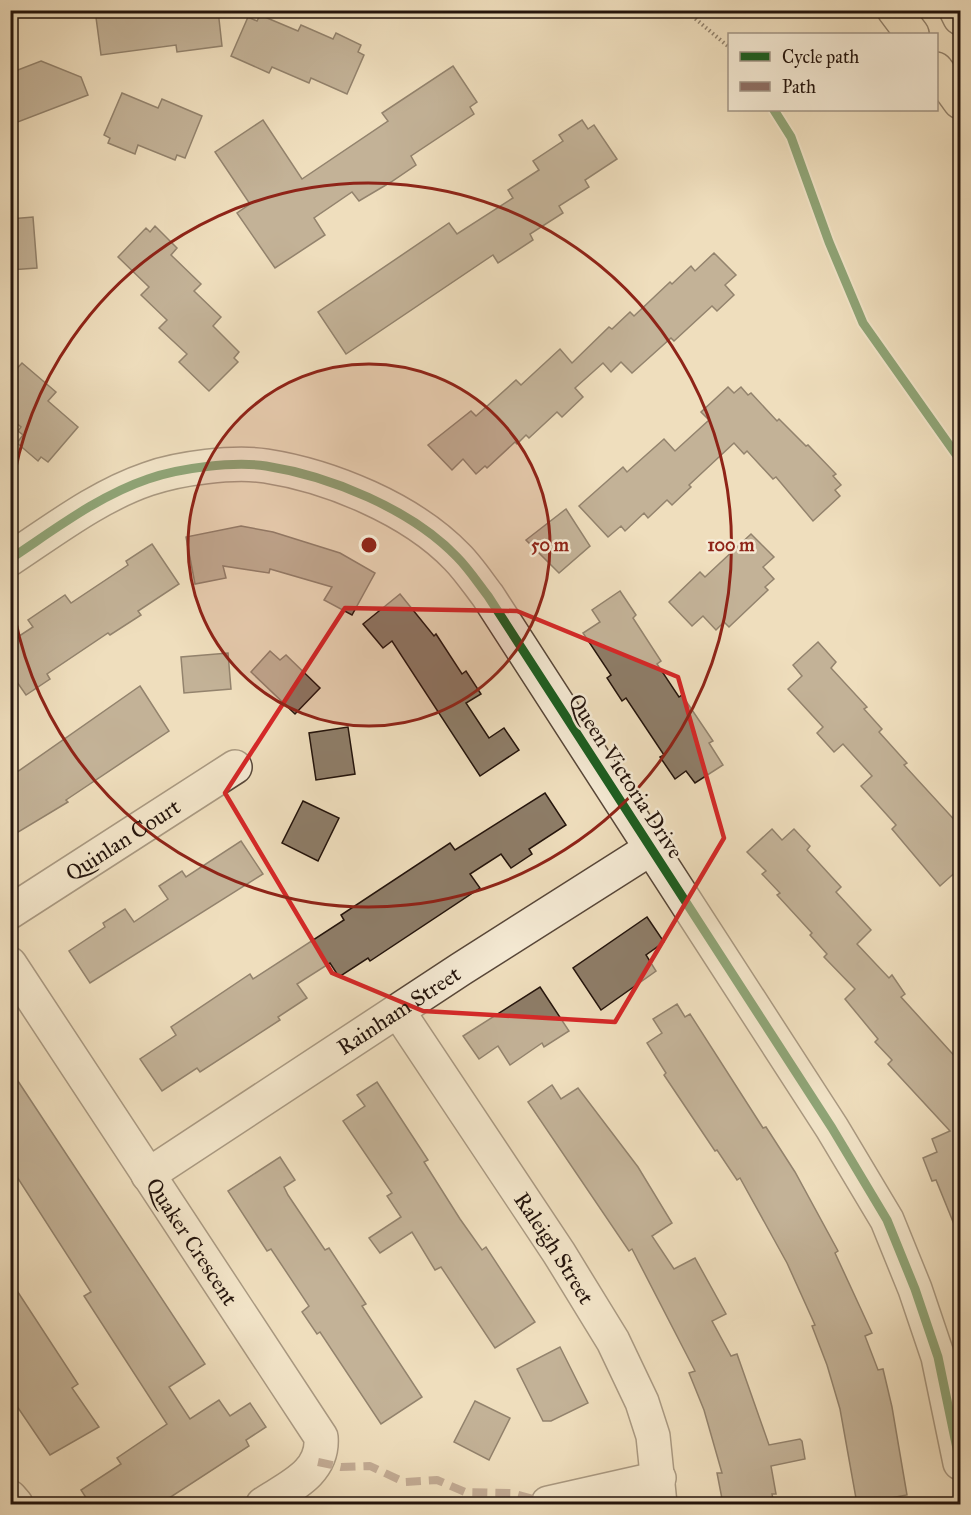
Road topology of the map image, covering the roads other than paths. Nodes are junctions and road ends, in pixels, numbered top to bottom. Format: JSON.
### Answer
{"nodes":[{"id":1,"x":894,"y":10,"type":"edge"},
{"id":2,"x":956,"y":10,"type":"edge"},
{"id":3,"x":960,"y":18,"type":"edge"},
{"id":4,"x":911,"y":33,"type":"edge"},
{"id":5,"x":938,"y":72,"type":"edge"},
{"id":6,"x":960,"y":102,"type":"edge"},
{"id":7,"x":10,"y":559,"type":"edge"},
{"id":8,"x":235,"y":767,"type":"dead end"},
{"id":9,"x":650,"y":849,"type":"junction"},
{"id":10,"x":10,"y":912,"type":"edge"},
{"id":11,"x":10,"y":964,"type":"edge"},
{"id":12,"x":398,"y":1011,"type":"junction"},
{"id":13,"x":148,"y":1175,"type":"junction"},
{"id":14,"x":960,"y":1463,"type":"edge"},
{"id":15,"x":659,"y":1491,"type":"edge"},
{"id":16,"x":10,"y":1497,"type":"edge"},
{"id":17,"x":548,"y":1503,"type":"dead end"},
{"id":18,"x":15,"y":1504,"type":"edge"},
{"id":19,"x":263,"y":1504,"type":"edge"}],
"edges":[{"from":1,"to":4,"type":"highway"},
{"from":2,"to":3,"type":"highway"},
{"from":5,"to":6,"type":"highway"},
{"from":7,"to":9,"type":"street","name":"Queen Victoria Drive"},
{"from":8,"to":10,"type":"street","name":"Quinlan Court"},
{"from":9,"to":12,"type":"street","name":"Rainham Street"},
{"from":9,"to":14,"type":"street","name":"Queen Victoria Drive"},
{"from":11,"to":13,"type":"street","name":"Quaker Crescent"},
{"from":12,"to":13,"type":"street","name":"Rainham Street"},
{"from":12,"to":15,"type":"street","name":"Raleigh Street"},
{"from":13,"to":19,"type":"street","name":"Quaker Crescent"},
{"from":15,"to":17,"type":"street"},
{"from":16,"to":18,"type":"street"}]}
